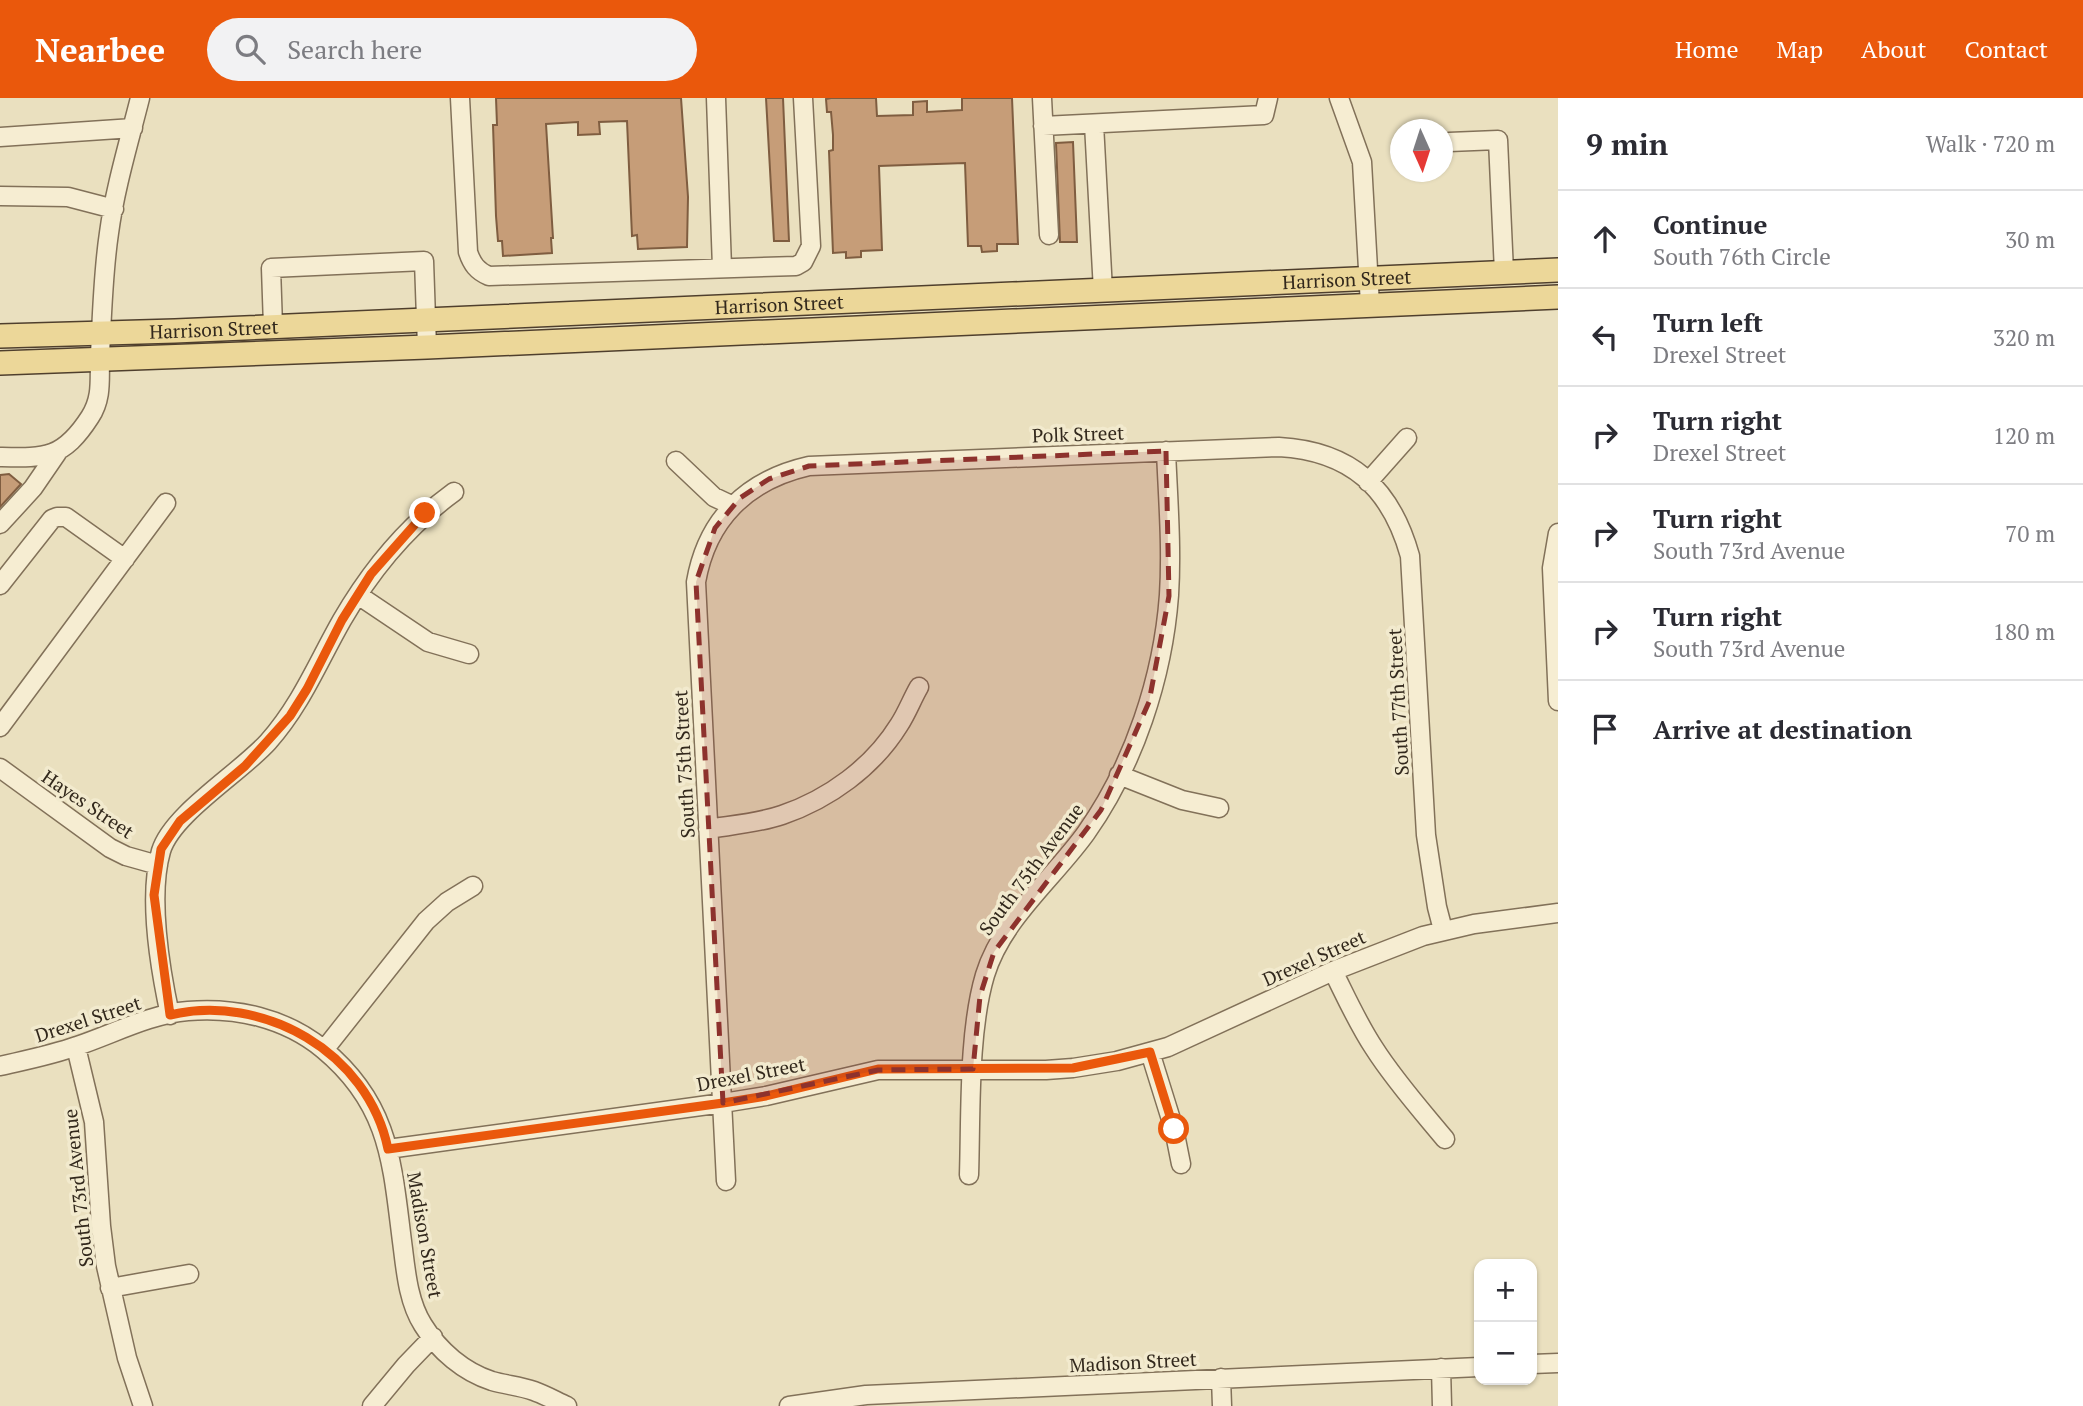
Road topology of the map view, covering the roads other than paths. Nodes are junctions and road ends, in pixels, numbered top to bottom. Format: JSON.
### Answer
{"nodes":[{"id":1,"x":140,"y":98,"type":"edge"},
{"id":2,"x":460,"y":98,"type":"edge"},
{"id":3,"x":716,"y":98,"type":"edge"},
{"id":4,"x":803,"y":98,"type":"edge"},
{"id":5,"x":1042,"y":98,"type":"edge"},
{"id":6,"x":1268,"y":98,"type":"edge"},
{"id":7,"x":1339,"y":98,"type":"edge"},
{"id":8,"x":1094,"y":124,"type":"junction"},
{"id":9,"x":1044,"y":126,"type":"junction"},
{"id":10,"x":133,"y":128,"type":"junction"},
{"id":11,"x":0,"y":137,"type":"edge"},
{"id":12,"x":1453,"y":142,"type":"edge"},
{"id":13,"x":0,"y":196,"type":"edge"},
{"id":14,"x":114,"y":209,"type":"junction"},
{"id":15,"x":1049,"y":235,"type":"dead end"},
{"id":16,"x":722,"y":268,"type":"junction"},
{"id":17,"x":1558,"y":270,"type":"edge"},
{"id":18,"x":1504,"y":272,"type":"junction"},
{"id":19,"x":1369,"y":279,"type":"junction"},
{"id":20,"x":1103,"y":291,"type":"junction"},
{"id":21,"x":1558,"y":297,"type":"edge"},
{"id":22,"x":1370,"y":305,"type":"junction"},
{"id":23,"x":426,"y":320,"type":"junction"},
{"id":24,"x":273,"y":326,"type":"junction"},
{"id":25,"x":101,"y":332,"type":"junction"},
{"id":26,"x":0,"y":336,"type":"edge"},
{"id":27,"x":428,"y":347,"type":"junction"},
{"id":28,"x":100,"y":360,"type":"junction"},
{"id":29,"x":0,"y":363,"type":"edge"},
{"id":30,"x":1407,"y":438,"type":"dead end"},
{"id":31,"x":1166,"y":451,"type":"junction"},
{"id":32,"x":57,"y":453,"type":"junction"},
{"id":33,"x":0,"y":457,"type":"edge"},
{"id":34,"x":676,"y":461,"type":"dead end"},
{"id":35,"x":1368,"y":481,"type":"junction"},
{"id":36,"x":454,"y":492,"type":"dead end"},
{"id":37,"x":166,"y":503,"type":"dead end"},
{"id":38,"x":733,"y":506,"type":"junction"},
{"id":39,"x":0,"y":524,"type":"edge"},
{"id":40,"x":1558,"y":536,"type":"edge"},
{"id":41,"x":125,"y":559,"type":"junction"},
{"id":42,"x":1555,"y":585,"type":"edge"},
{"id":43,"x":0,"y":586,"type":"edge"},
{"id":44,"x":358,"y":596,"type":"junction"},
{"id":45,"x":1557,"y":652,"type":"edge"},
{"id":46,"x":469,"y":654,"type":"dead end"},
{"id":47,"x":919,"y":687,"type":"dead end"},
{"id":48,"x":1558,"y":701,"type":"edge"},
{"id":49,"x":0,"y":727,"type":"edge"},
{"id":50,"x":0,"y":768,"type":"edge"},
{"id":51,"x":1119,"y":775,"type":"junction"},
{"id":52,"x":1219,"y":808,"type":"dead end"},
{"id":53,"x":709,"y":829,"type":"junction"},
{"id":54,"x":158,"y":865,"type":"junction"},
{"id":55,"x":474,"y":886,"type":"dead end"},
{"id":56,"x":1558,"y":913,"type":"edge"},
{"id":57,"x":1443,"y":930,"type":"junction"},
{"id":58,"x":1333,"y":971,"type":"junction"},
{"id":59,"x":170,"y":1015,"type":"junction"},
{"id":60,"x":76,"y":1047,"type":"junction"},
{"id":61,"x":324,"y":1050,"type":"junction"},
{"id":62,"x":1150,"y":1052,"type":"junction"},
{"id":63,"x":0,"y":1066,"type":"edge"},
{"id":64,"x":973,"y":1069,"type":"junction"},
{"id":65,"x":723,"y":1103,"type":"junction"},
{"id":66,"x":1445,"y":1139,"type":"dead end"},
{"id":67,"x":388,"y":1149,"type":"junction"},
{"id":68,"x":1181,"y":1164,"type":"dead end"},
{"id":69,"x":969,"y":1175,"type":"dead end"},
{"id":70,"x":726,"y":1181,"type":"dead end"},
{"id":71,"x":189,"y":1274,"type":"dead end"},
{"id":72,"x":110,"y":1288,"type":"junction"},
{"id":73,"x":433,"y":1337,"type":"junction"},
{"id":74,"x":1558,"y":1363,"type":"edge"},
{"id":75,"x":1537,"y":1364,"type":"edge"},
{"id":76,"x":1474,"y":1367,"type":"edge"},
{"id":77,"x":1441,"y":1368,"type":"junction"},
{"id":78,"x":1221,"y":1378,"type":"junction"},
{"id":79,"x":997,"y":1398,"type":"edge"},
{"id":80,"x":143,"y":1406,"type":"edge"},
{"id":81,"x":372,"y":1406,"type":"edge"},
{"id":82,"x":568,"y":1406,"type":"edge"},
{"id":83,"x":789,"y":1406,"type":"edge"},
{"id":84,"x":1222,"y":1406,"type":"edge"},
{"id":85,"x":1442,"y":1406,"type":"edge"}],
"edges":[{"from":1,"to":10,"type":"street"},
{"from":2,"to":16,"type":"street"},
{"from":3,"to":16,"type":"street"},
{"from":4,"to":16,"type":"street"},
{"from":5,"to":9,"type":"street"},
{"from":6,"to":8,"type":"street"},
{"from":7,"to":19,"type":"street"},
{"from":8,"to":9,"type":"street"},
{"from":8,"to":20,"type":"street"},
{"from":9,"to":15,"type":"street"},
{"from":10,"to":11,"type":"street"},
{"from":10,"to":14,"type":"street"},
{"from":12,"to":18,"type":"street"},
{"from":13,"to":14,"type":"street"},
{"from":14,"to":25,"type":"street"},
{"from":17,"to":18,"type":"main road","name":"Harrison Street"},
{"from":18,"to":19,"type":"main road","name":"Harrison Street"},
{"from":19,"to":20,"type":"main road","name":"Harrison Street"},
{"from":19,"to":22,"type":"street"},
{"from":20,"to":23,"type":"main road","name":"Harrison Street"},
{"from":21,"to":22,"type":"main road","name":"Harrison Street"},
{"from":22,"to":27,"type":"main road","name":"Harrison Street"},
{"from":23,"to":24,"type":"main road","name":"Harrison Street"},
{"from":23,"to":24,"type":"street"},
{"from":23,"to":27,"type":"street"},
{"from":24,"to":25,"type":"main road","name":"Harrison Street"},
{"from":25,"to":26,"type":"main road","name":"Harrison Street"},
{"from":25,"to":28,"type":"street"},
{"from":27,"to":28,"type":"main road","name":"Harrison Street"},
{"from":28,"to":29,"type":"main road","name":"Harrison Street"},
{"from":28,"to":32,"type":"street"},
{"from":30,"to":35,"type":"street"},
{"from":31,"to":35,"type":"street","name":"Polk Street"},
{"from":31,"to":38,"type":"street","name":"Polk Street"},
{"from":31,"to":51,"type":"street","name":"South 75th Avenue"},
{"from":32,"to":33,"type":"street"},
{"from":32,"to":39,"type":"street"},
{"from":34,"to":38,"type":"street"},
{"from":35,"to":57,"type":"street","name":"South 77th Street"},
{"from":36,"to":44,"type":"street"},
{"from":37,"to":41,"type":"street"},
{"from":38,"to":53,"type":"street","name":"South 75th Street"},
{"from":40,"to":42,"type":"street"},
{"from":41,"to":43,"type":"street"},
{"from":41,"to":49,"type":"street"},
{"from":42,"to":45,"type":"street"},
{"from":44,"to":46,"type":"street"},
{"from":44,"to":54,"type":"street"},
{"from":45,"to":48,"type":"street"},
{"from":47,"to":53,"type":"street"},
{"from":50,"to":54,"type":"street","name":"Hayes Street"},
{"from":51,"to":52,"type":"street"},
{"from":51,"to":64,"type":"street","name":"South 75th Avenue"},
{"from":53,"to":65,"type":"street","name":"South 75th Street"},
{"from":54,"to":59,"type":"street"},
{"from":55,"to":61,"type":"street"},
{"from":56,"to":57,"type":"street","name":"Drexel Street"},
{"from":57,"to":58,"type":"street","name":"Drexel Street"},
{"from":58,"to":62,"type":"street","name":"Drexel Street"},
{"from":58,"to":66,"type":"street"},
{"from":59,"to":60,"type":"street","name":"Drexel Street"},
{"from":59,"to":61,"type":"street","name":"Drexel Street"},
{"from":60,"to":63,"type":"street","name":"Drexel Street"},
{"from":60,"to":72,"type":"street","name":"South 73rd Avenue"},
{"from":61,"to":67,"type":"street","name":"Drexel Street"},
{"from":62,"to":64,"type":"street","name":"Drexel Street"},
{"from":62,"to":68,"type":"street"},
{"from":64,"to":65,"type":"street","name":"Drexel Street"},
{"from":64,"to":69,"type":"street","name":"South 75th Avenue"},
{"from":65,"to":67,"type":"street","name":"Drexel Street"},
{"from":65,"to":70,"type":"street","name":"South 75th Street"},
{"from":67,"to":73,"type":"street","name":"Madison Street"},
{"from":71,"to":72,"type":"street"},
{"from":72,"to":80,"type":"street","name":"South 73rd Avenue"},
{"from":73,"to":81,"type":"street"},
{"from":73,"to":82,"type":"street","name":"Madison Street"},
{"from":74,"to":75,"type":"street"},
{"from":76,"to":77,"type":"street","name":"Madison Street"},
{"from":77,"to":78,"type":"street","name":"Madison Street"},
{"from":77,"to":85,"type":"street"},
{"from":78,"to":79,"type":"street","name":"Madison Street"},
{"from":78,"to":84,"type":"street"},
{"from":79,"to":83,"type":"street","name":"Madison Street"}]}
